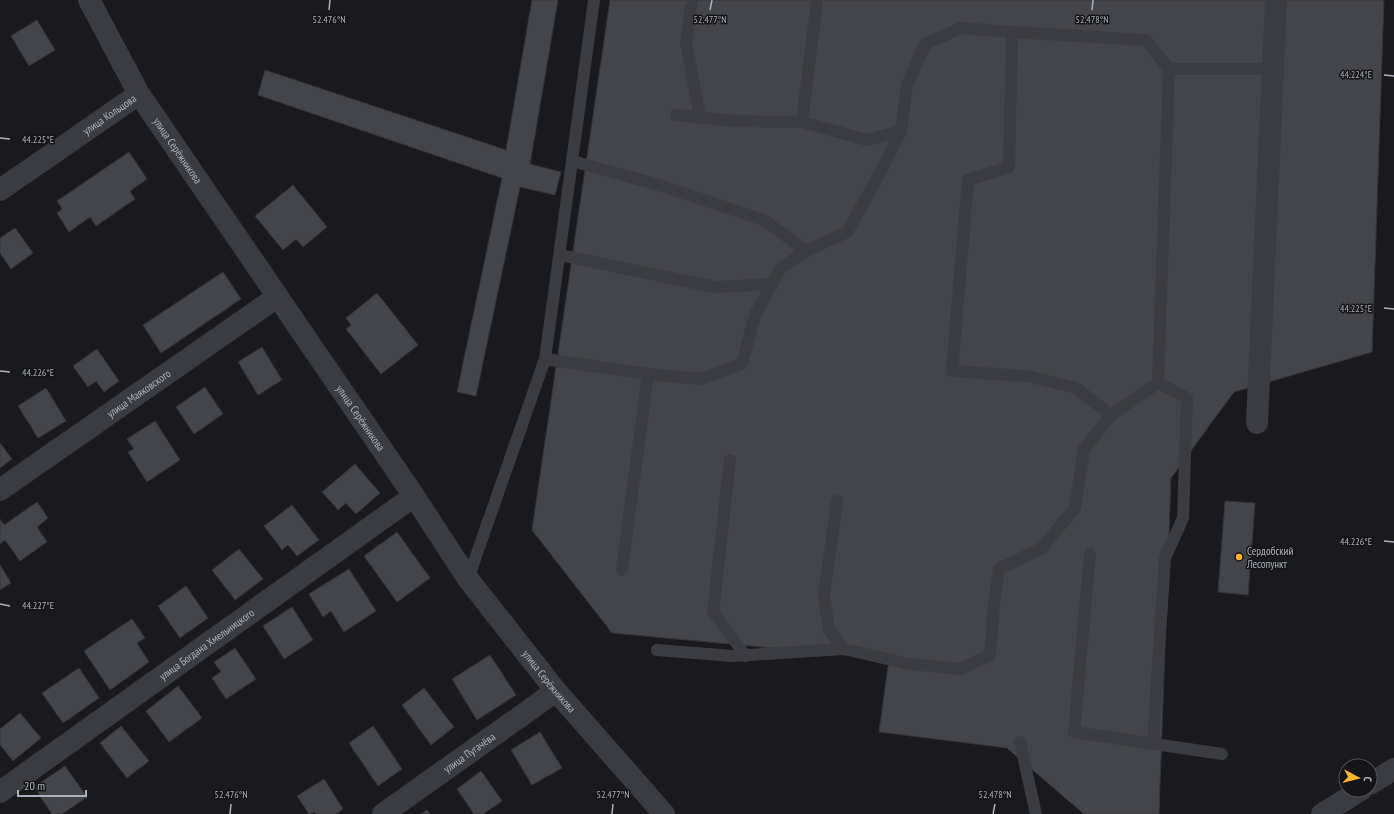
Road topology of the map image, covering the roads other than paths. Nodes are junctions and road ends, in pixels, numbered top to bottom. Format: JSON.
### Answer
{"nodes":[{"id":1,"x":89,"y":0,"type":"edge"},
{"id":2,"x":594,"y":0,"type":"edge"},
{"id":3,"x":692,"y":0,"type":"edge"},
{"id":4,"x":817,"y":0,"type":"edge"},
{"id":5,"x":1276,"y":0,"type":"edge"},
{"id":6,"x":1012,"y":32,"type":"junction"},
{"id":7,"x":1169,"y":69,"type":"junction"},
{"id":8,"x":1273,"y":69,"type":"junction"},
{"id":9,"x":139,"y":94,"type":"junction"},
{"id":10,"x":676,"y":115,"type":"dead end"},
{"id":11,"x":700,"y":118,"type":"junction"},
{"id":12,"x":802,"y":122,"type":"junction"},
{"id":13,"x":900,"y":131,"type":"junction"},
{"id":14,"x":572,"y":161,"type":"junction"},
{"id":15,"x":0,"y":190,"type":"edge"},
{"id":16,"x":806,"y":251,"type":"junction"},
{"id":17,"x":560,"y":255,"type":"junction"},
{"id":18,"x":773,"y":284,"type":"junction"},
{"id":19,"x":277,"y":297,"type":"junction"},
{"id":20,"x":545,"y":359,"type":"junction"},
{"id":21,"x":648,"y":374,"type":"junction"},
{"id":22,"x":1158,"y":383,"type":"junction"},
{"id":23,"x":1111,"y":415,"type":"junction"},
{"id":24,"x":1257,"y":423,"type":"dead end"},
{"id":25,"x":730,"y":460,"type":"dead end"},
{"id":26,"x":0,"y":490,"type":"edge"},
{"id":27,"x":414,"y":496,"type":"junction"},
{"id":28,"x":837,"y":501,"type":"dead end"},
{"id":29,"x":1090,"y":554,"type":"dead end"},
{"id":30,"x":622,"y":570,"type":"dead end"},
{"id":31,"x":468,"y":579,"type":"junction"},
{"id":32,"x":844,"y":649,"type":"junction"},
{"id":33,"x":657,"y":650,"type":"dead end"},
{"id":34,"x":746,"y":656,"type":"junction"},
{"id":35,"x":556,"y":691,"type":"junction"},
{"id":36,"x":1020,"y":742,"type":"dead end"},
{"id":37,"x":1153,"y":743,"type":"junction"},
{"id":38,"x":1222,"y":754,"type":"dead end"},
{"id":39,"x":1394,"y":769,"type":"edge"},
{"id":40,"x":1378,"y":779,"type":"edge"},
{"id":41,"x":0,"y":792,"type":"edge"},
{"id":42,"x":1348,"y":798,"type":"edge"},
{"id":43,"x":383,"y":814,"type":"edge"},
{"id":44,"x":664,"y":814,"type":"edge"},
{"id":45,"x":1036,"y":814,"type":"edge"},
{"id":46,"x":1322,"y":814,"type":"edge"}],
"edges":[{"from":1,"to":9,"type":"street","name":"улица Серёжникова"},
{"from":2,"to":14,"type":"lane"},
{"from":3,"to":11,"type":"lane"},
{"from":4,"to":12,"type":"lane"},
{"from":5,"to":8,"type":"street"},
{"from":6,"to":7,"type":"lane"},
{"from":6,"to":13,"type":"lane"},
{"from":6,"to":23,"type":"lane"},
{"from":7,"to":8,"type":"lane"},
{"from":7,"to":22,"type":"lane"},
{"from":8,"to":24,"type":"street"},
{"from":9,"to":15,"type":"street","name":"улица Кольцова"},
{"from":9,"to":19,"type":"street","name":"улица Серёжникова"},
{"from":10,"to":11,"type":"lane"},
{"from":11,"to":12,"type":"lane"},
{"from":12,"to":13,"type":"lane"},
{"from":13,"to":16,"type":"lane"},
{"from":14,"to":16,"type":"lane"},
{"from":14,"to":17,"type":"lane"},
{"from":16,"to":18,"type":"lane"},
{"from":17,"to":18,"type":"lane"},
{"from":17,"to":20,"type":"lane"},
{"from":18,"to":21,"type":"lane"},
{"from":19,"to":26,"type":"street","name":"улица Маяковского"},
{"from":19,"to":27,"type":"street","name":"улица Серёжникова"},
{"from":20,"to":21,"type":"lane"},
{"from":20,"to":31,"type":"lane"},
{"from":21,"to":30,"type":"lane"},
{"from":22,"to":23,"type":"lane"},
{"from":22,"to":37,"type":"lane"},
{"from":23,"to":32,"type":"lane"},
{"from":25,"to":34,"type":"lane"},
{"from":27,"to":31,"type":"street","name":"улица Серёжникова"},
{"from":27,"to":41,"type":"street","name":"улица Богдана Хмельницкого"},
{"from":28,"to":32,"type":"lane"},
{"from":29,"to":37,"type":"lane"},
{"from":31,"to":35,"type":"street","name":"улица Серёжникова"},
{"from":32,"to":34,"type":"lane"},
{"from":33,"to":34,"type":"lane"},
{"from":35,"to":43,"type":"street","name":"улица Пугачёва"},
{"from":35,"to":44,"type":"street","name":"улица Серёжникова"},
{"from":36,"to":45,"type":"lane"},
{"from":37,"to":38,"type":"lane"},
{"from":39,"to":40,"type":"street"},
{"from":42,"to":46,"type":"street"}]}
